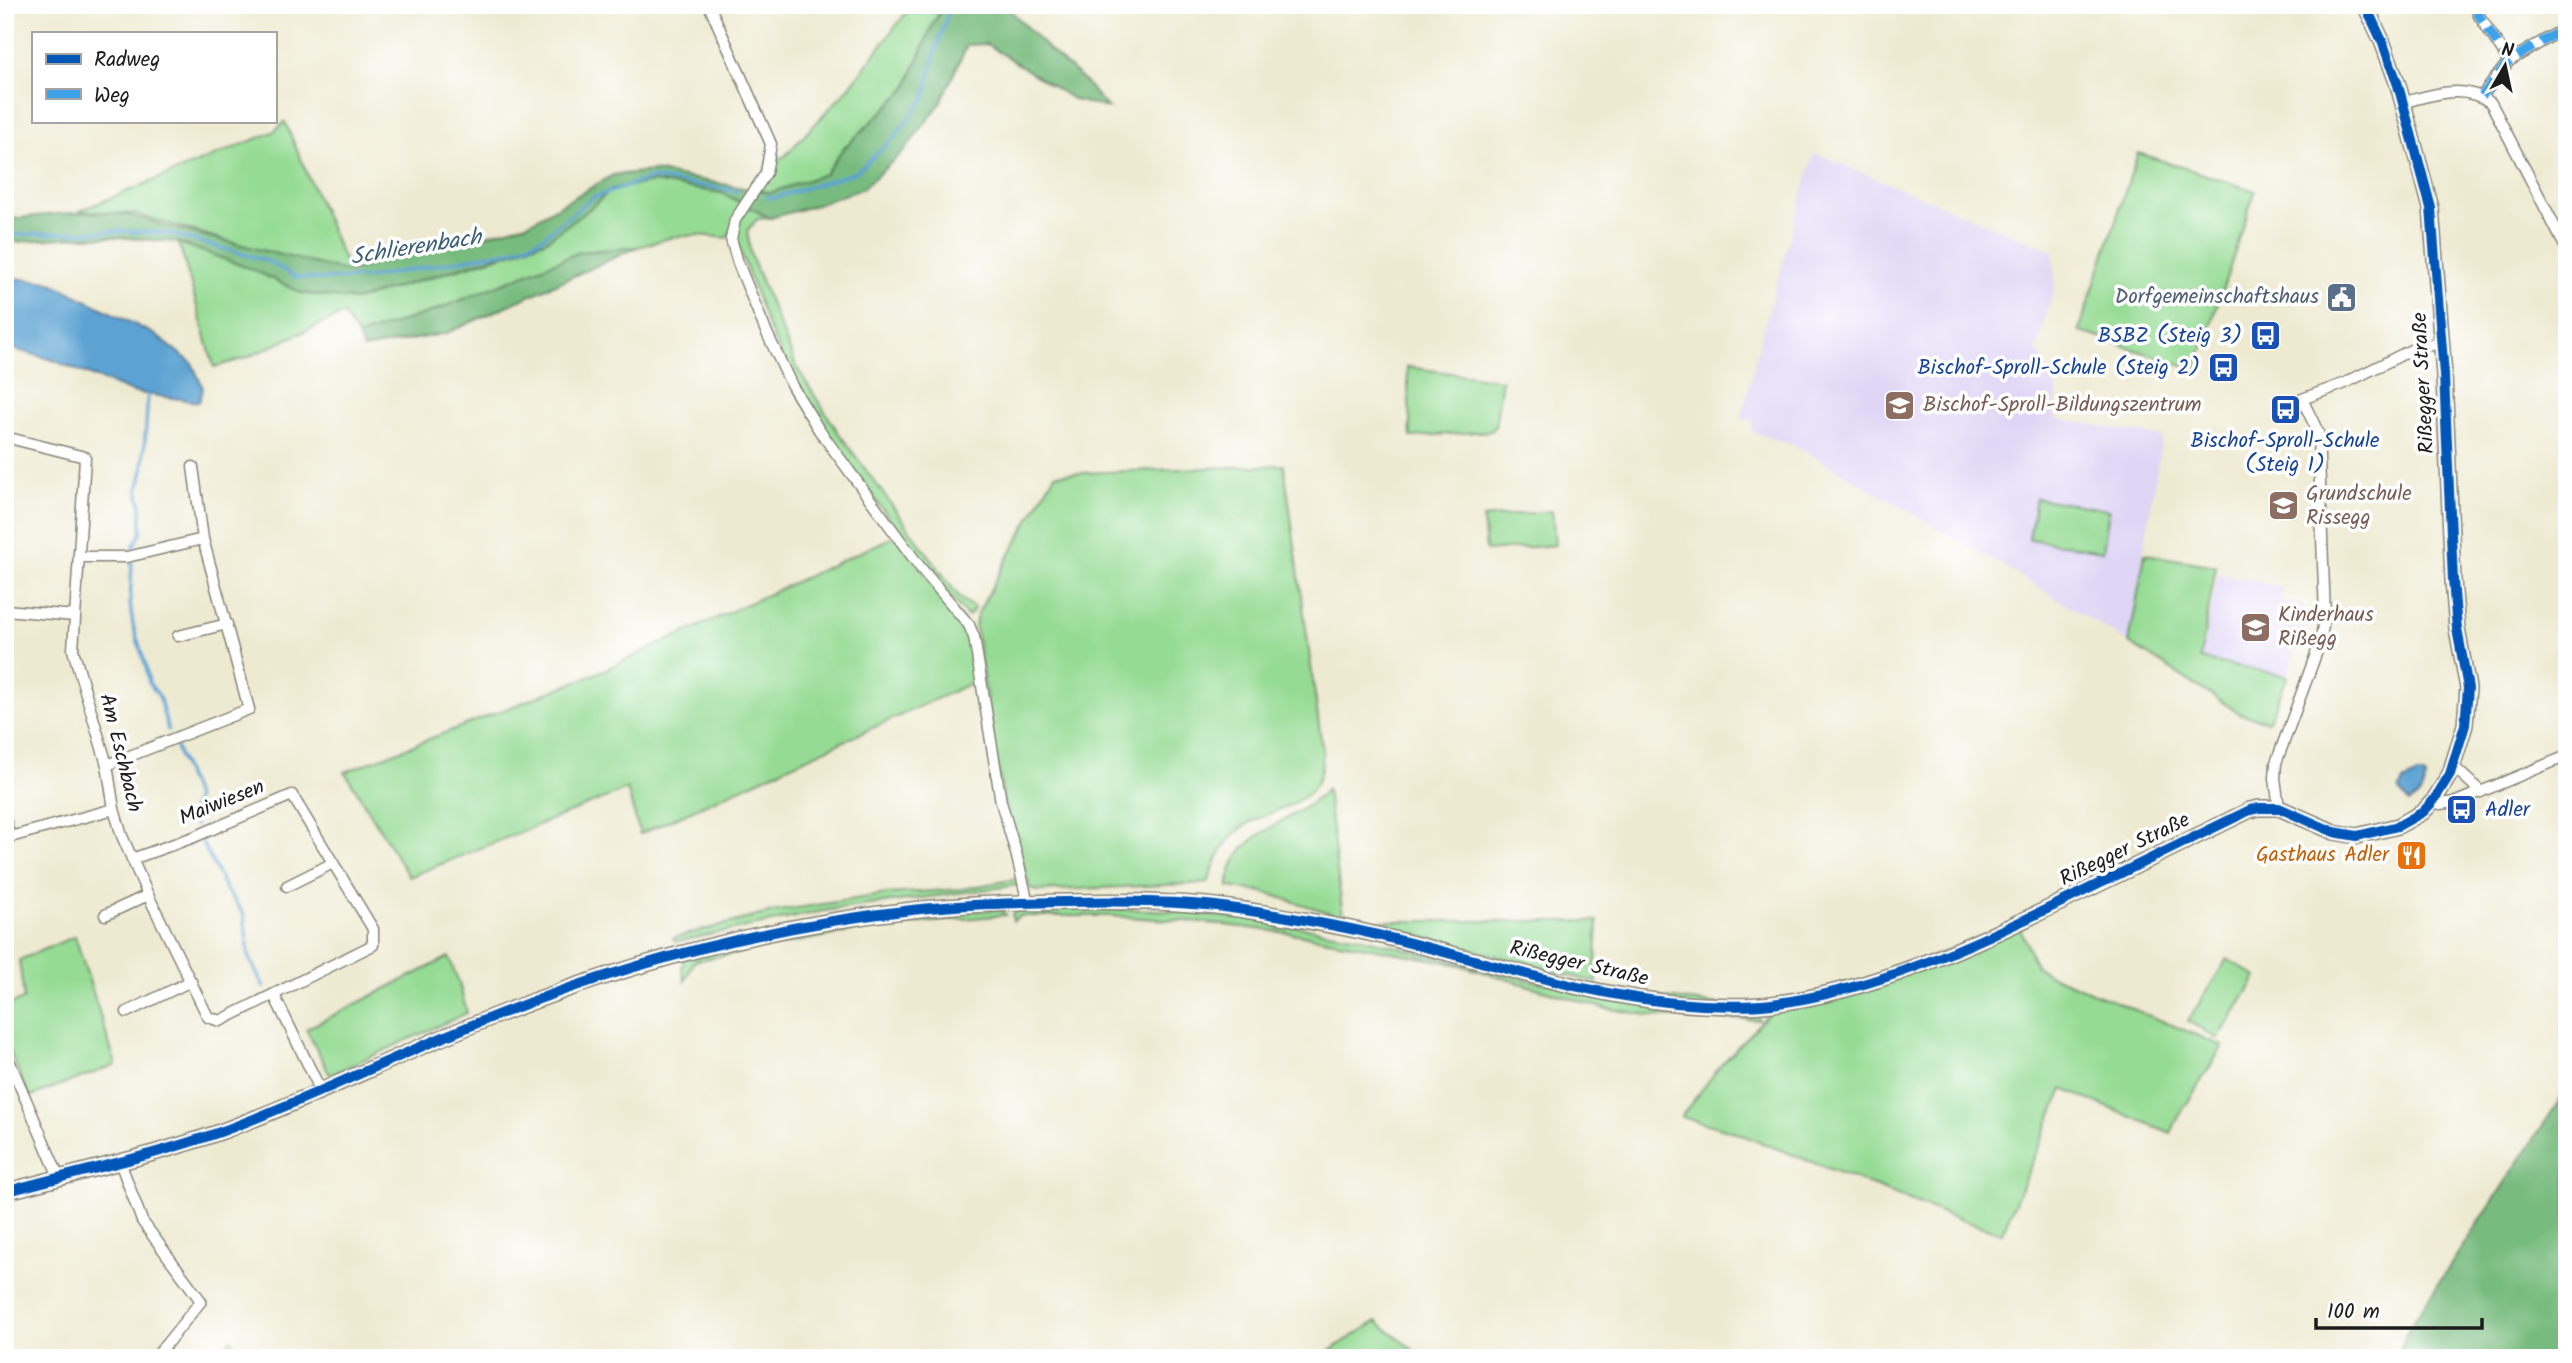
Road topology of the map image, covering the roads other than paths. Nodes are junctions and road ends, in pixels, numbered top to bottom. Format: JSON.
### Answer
{"nodes":[{"id":1,"x":709,"y":5,"type":"edge"},
{"id":2,"x":2365,"y":5,"type":"edge"},
{"id":3,"x":2477,"y":5,"type":"edge"},
{"id":4,"x":2567,"y":27,"type":"edge"},
{"id":5,"x":2509,"y":61,"type":"junction"},
{"id":6,"x":2482,"y":96,"type":"junction"},
{"id":7,"x":2404,"y":102,"type":"junction"},
{"id":8,"x":2567,"y":250,"type":"edge"},
{"id":9,"x":2442,"y":343,"type":"junction"},
{"id":10,"x":5,"y":437,"type":"edge"},
{"id":11,"x":193,"y":467,"type":"dead end"},
{"id":12,"x":203,"y":539,"type":"junction"},
{"id":13,"x":80,"y":557,"type":"junction"},
{"id":14,"x":5,"y":610,"type":"edge"},
{"id":15,"x":75,"y":616,"type":"junction"},
{"id":16,"x":227,"y":624,"type":"junction"},
{"id":17,"x":178,"y":636,"type":"dead end"},
{"id":18,"x":2567,"y":757,"type":"edge"},
{"id":19,"x":107,"y":765,"type":"junction"},
{"id":20,"x":2453,"y":766,"type":"junction"},
{"id":21,"x":2481,"y":792,"type":"junction"},
{"id":22,"x":2434,"y":800,"type":"junction"},
{"id":23,"x":2279,"y":808,"type":"junction"},
{"id":24,"x":114,"y":809,"type":"junction"},
{"id":25,"x":5,"y":819,"type":"edge"},
{"id":26,"x":132,"y":859,"type":"junction"},
{"id":27,"x":332,"y":863,"type":"junction"},
{"id":28,"x":286,"y":886,"type":"dead end"},
{"id":29,"x":148,"y":895,"type":"junction"},
{"id":30,"x":1028,"y":902,"type":"junction"},
{"id":31,"x":105,"y":915,"type":"dead end"},
{"id":32,"x":191,"y":981,"type":"junction"},
{"id":33,"x":274,"y":995,"type":"junction"},
{"id":34,"x":127,"y":1012,"type":"dead end"},
{"id":35,"x":5,"y":1051,"type":"edge"},
{"id":36,"x":321,"y":1090,"type":"junction"},
{"id":37,"x":120,"y":1162,"type":"junction"},
{"id":38,"x":59,"y":1177,"type":"junction"},
{"id":39,"x":5,"y":1192,"type":"edge"},
{"id":40,"x":155,"y":1358,"type":"edge"}],
"edges":[{"from":1,"to":30,"type":"street"},
{"from":2,"to":7,"type":"street","name":"Rißegger Straße"},
{"from":3,"to":5,"type":"street"},
{"from":4,"to":5,"type":"street"},
{"from":5,"to":6,"type":"street"},
{"from":6,"to":7,"type":"street"},
{"from":6,"to":8,"type":"street"},
{"from":7,"to":9,"type":"street","name":"Rißegger Straße"},
{"from":9,"to":20,"type":"street","name":"Rißegger Straße"},
{"from":9,"to":23,"type":"street","name":"Rißegger Straße"},
{"from":10,"to":13,"type":"street","name":"Am Eschbach"},
{"from":11,"to":12,"type":"street"},
{"from":12,"to":13,"type":"street"},
{"from":12,"to":16,"type":"street"},
{"from":13,"to":15,"type":"street","name":"Am Eschbach"},
{"from":14,"to":15,"type":"street"},
{"from":15,"to":19,"type":"street","name":"Am Eschbach"},
{"from":16,"to":17,"type":"street"},
{"from":16,"to":19,"type":"street"},
{"from":18,"to":21,"type":"street"},
{"from":19,"to":24,"type":"street","name":"Am Eschbach"},
{"from":20,"to":21,"type":"street"},
{"from":20,"to":22,"type":"street","name":"Rißegger Straße"},
{"from":21,"to":22,"type":"street"},
{"from":22,"to":23,"type":"street","name":"Rißegger Straße"},
{"from":23,"to":30,"type":"street","name":"Rißegger Straße"},
{"from":24,"to":25,"type":"street"},
{"from":24,"to":26,"type":"street","name":"Am Eschbach"},
{"from":26,"to":27,"type":"street","name":"Maiwiesen"},
{"from":26,"to":29,"type":"street","name":"Am Eschbach"},
{"from":27,"to":28,"type":"street"},
{"from":27,"to":33,"type":"street","name":"Maiwiesen"},
{"from":29,"to":31,"type":"street"},
{"from":29,"to":32,"type":"street","name":"Am Eschbach"},
{"from":30,"to":36,"type":"street","name":"Rißegger Straße"},
{"from":32,"to":33,"type":"street","name":"Am Eschbach"},
{"from":32,"to":34,"type":"street"},
{"from":33,"to":36,"type":"street"},
{"from":35,"to":38,"type":"street"},
{"from":36,"to":37,"type":"street","name":"Rißegger Straße"},
{"from":37,"to":38,"type":"street","name":"Rißegger Straße"},
{"from":37,"to":40,"type":"street"},
{"from":38,"to":39,"type":"street","name":"Rißegger Straße"}]}
